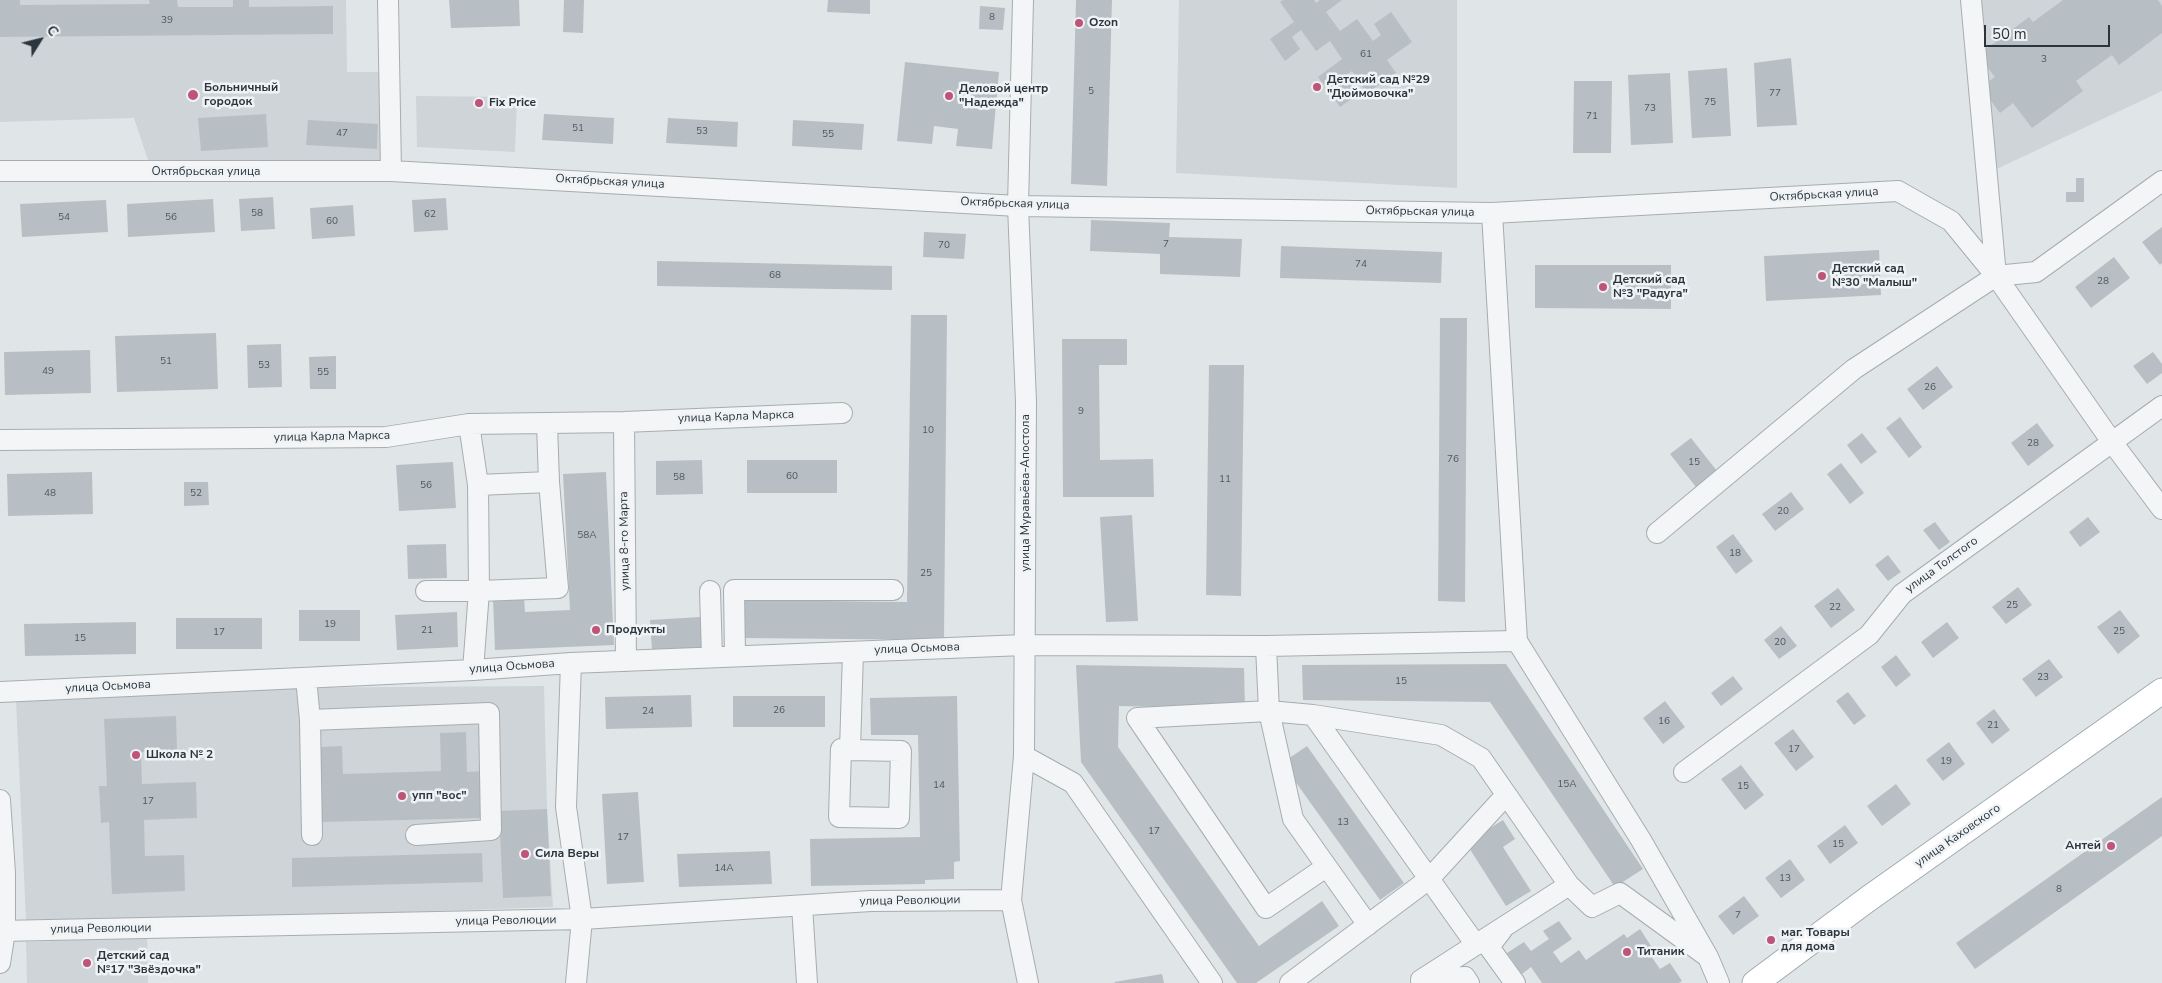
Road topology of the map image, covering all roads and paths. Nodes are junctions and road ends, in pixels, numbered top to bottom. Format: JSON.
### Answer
{"nodes":[{"id":1,"x":388,"y":0,"type":"edge"},
{"id":2,"x":1023,"y":0,"type":"edge"},
{"id":3,"x":1971,"y":0,"type":"edge"},
{"id":4,"x":0,"y":171,"type":"edge"},
{"id":5,"x":391,"y":171,"type":"junction"},
{"id":6,"x":2162,"y":181,"type":"edge"},
{"id":7,"x":1018,"y":206,"type":"junction"},
{"id":8,"x":1492,"y":213,"type":"junction"},
{"id":9,"x":1996,"y":276,"type":"junction"},
{"id":10,"x":2162,"y":406,"type":"edge"},
{"id":11,"x":842,"y":413,"type":"dead end"},
{"id":12,"x":624,"y":422,"type":"junction"},
{"id":13,"x":469,"y":424,"type":"junction"},
{"id":14,"x":548,"y":424,"type":"junction"},
{"id":15,"x":0,"y":440,"type":"edge"},
{"id":16,"x":2112,"y":442,"type":"junction"},
{"id":17,"x":549,"y":482,"type":"junction"},
{"id":18,"x":478,"y":485,"type":"junction"},
{"id":19,"x":2162,"y":509,"type":"edge"},
{"id":20,"x":1657,"y":533,"type":"dead end"},
{"id":21,"x":479,"y":590,"type":"junction"},
{"id":22,"x":893,"y":590,"type":"dead end"},
{"id":23,"x":426,"y":591,"type":"dead end"},
{"id":24,"x":710,"y":591,"type":"dead end"},
{"id":25,"x":1517,"y":641,"type":"junction"},
{"id":26,"x":1024,"y":645,"type":"junction"},
{"id":27,"x":1266,"y":646,"type":"junction"},
{"id":28,"x":853,"y":652,"type":"junction"},
{"id":29,"x":734,"y":656,"type":"junction"},
{"id":30,"x":712,"y":657,"type":"junction"},
{"id":31,"x":626,"y":661,"type":"junction"},
{"id":32,"x":571,"y":663,"type":"junction"},
{"id":33,"x":473,"y":670,"type":"junction"},
{"id":34,"x":306,"y":678,"type":"junction"},
{"id":35,"x":2162,"y":691,"type":"edge"},
{"id":36,"x":0,"y":692,"type":"edge"},
{"id":37,"x":1269,"y":711,"type":"junction"},
{"id":38,"x":1312,"y":715,"type":"junction"},
{"id":39,"x":310,"y":720,"type":"junction"},
{"id":40,"x":850,"y":750,"type":"junction"},
{"id":41,"x":1024,"y":756,"type":"junction"},
{"id":42,"x":1684,"y":772,"type":"dead end"},
{"id":43,"x":1506,"y":795,"type":"junction"},
{"id":44,"x":0,"y":800,"type":"edge"},
{"id":45,"x":312,"y":835,"type":"dead end"},
{"id":46,"x":416,"y":835,"type":"dead end"},
{"id":47,"x":1326,"y":866,"type":"junction"},
{"id":48,"x":1429,"y":879,"type":"junction"},
{"id":49,"x":1569,"y":885,"type":"junction"},
{"id":50,"x":1011,"y":900,"type":"junction"},
{"id":51,"x":802,"y":906,"type":"junction"},
{"id":52,"x":582,"y":919,"type":"junction"},
{"id":53,"x":1368,"y":925,"type":"junction"},
{"id":54,"x":1504,"y":928,"type":"junction"},
{"id":55,"x":2,"y":931,"type":"edge"},
{"id":56,"x":1476,"y":945,"type":"junction"},
{"id":57,"x":1708,"y":957,"type":"junction"},
{"id":58,"x":0,"y":963,"type":"edge"},
{"id":59,"x":1420,"y":982,"type":"edge"},
{"id":60,"x":576,"y":983,"type":"edge"},
{"id":61,"x":807,"y":983,"type":"edge"},
{"id":62,"x":1028,"y":983,"type":"edge"},
{"id":63,"x":1212,"y":983,"type":"edge"},
{"id":64,"x":1290,"y":983,"type":"edge"},
{"id":65,"x":1469,"y":983,"type":"edge"},
{"id":66,"x":1514,"y":983,"type":"edge"},
{"id":67,"x":1719,"y":983,"type":"edge"},
{"id":68,"x":1755,"y":983,"type":"edge"}],
"edges":[{"from":1,"to":5,"type":"street"},
{"from":2,"to":7,"type":"street","name":"улица Муравьёва-Апостола"},
{"from":3,"to":9,"type":"street"},
{"from":4,"to":5,"type":"street","name":"Октябрьская улица"},
{"from":5,"to":7,"type":"street","name":"Октябрьская улица"},
{"from":6,"to":9,"type":"street"},
{"from":7,"to":8,"type":"street","name":"Октябрьская улица"},
{"from":7,"to":26,"type":"street","name":"улица Муравьёва-Апостола"},
{"from":8,"to":9,"type":"street","name":"Октябрьская улица"},
{"from":8,"to":25,"type":"street"},
{"from":9,"to":16,"type":"street","name":"Октябрьская улица"},
{"from":9,"to":20,"type":"street"},
{"from":10,"to":16,"type":"street","name":"улица Толстого"},
{"from":11,"to":12,"type":"street","name":"улица Карла Маркса"},
{"from":12,"to":14,"type":"street","name":"улица Карла Маркса"},
{"from":12,"to":31,"type":"street","name":"улица 8-го Марта"},
{"from":13,"to":14,"type":"street","name":"улица Карла Маркса"},
{"from":13,"to":15,"type":"street","name":"улица Карла Маркса"},
{"from":13,"to":18,"type":"street"},
{"from":14,"to":17,"type":"street"},
{"from":16,"to":19,"type":"street","name":"Октябрьская улица"},
{"from":16,"to":42,"type":"street","name":"улица Толстого"},
{"from":17,"to":18,"type":"street"},
{"from":17,"to":21,"type":"street"},
{"from":18,"to":21,"type":"street"},
{"from":21,"to":23,"type":"street"},
{"from":21,"to":33,"type":"street"},
{"from":22,"to":29,"type":"street"},
{"from":24,"to":30,"type":"street"},
{"from":25,"to":27,"type":"street","name":"улица Осьмова"},
{"from":25,"to":57,"type":"street"},
{"from":26,"to":27,"type":"street","name":"улица Осьмова"},
{"from":26,"to":28,"type":"street","name":"улица Осьмова"},
{"from":26,"to":41,"type":"street","name":"улица Муравьёва-Апостола"},
{"from":27,"to":37,"type":"street"},
{"from":28,"to":29,"type":"street","name":"улица Осьмова"},
{"from":28,"to":40,"type":"street"},
{"from":29,"to":30,"type":"street","name":"улица Осьмова"},
{"from":30,"to":31,"type":"street","name":"улица Осьмова"},
{"from":31,"to":32,"type":"street","name":"улица Осьмова"},
{"from":32,"to":33,"type":"street","name":"улица Осьмова"},
{"from":32,"to":52,"type":"street"},
{"from":33,"to":34,"type":"street","name":"улица Осьмова"},
{"from":34,"to":36,"type":"street","name":"улица Осьмова"},
{"from":34,"to":39,"type":"street"},
{"from":35,"to":68,"type":"main road","name":"улица Каховского"},
{"from":37,"to":38,"type":"street"},
{"from":37,"to":47,"type":"street"},
{"from":37,"to":47,"type":"street"},
{"from":38,"to":43,"type":"street"},
{"from":38,"to":48,"type":"street"},
{"from":39,"to":45,"type":"street"},
{"from":39,"to":46,"type":"street"},
{"from":40,"to":40,"type":"street"},
{"from":41,"to":50,"type":"street","name":"улица Муравьёва-Апостола"},
{"from":41,"to":63,"type":"street"},
{"from":43,"to":48,"type":"street"},
{"from":43,"to":49,"type":"street"},
{"from":44,"to":55,"type":"street"},
{"from":47,"to":53,"type":"street"},
{"from":48,"to":53,"type":"street"},
{"from":48,"to":56,"type":"street"},
{"from":49,"to":54,"type":"street"},
{"from":49,"to":57,"type":"street"},
{"from":50,"to":51,"type":"street","name":"улица Революции"},
{"from":50,"to":62,"type":"street","name":"улица Муравьёва-Апостола"},
{"from":51,"to":52,"type":"street","name":"улица Революции"},
{"from":51,"to":61,"type":"street"},
{"from":52,"to":55,"type":"street","name":"улица Революции"},
{"from":52,"to":60,"type":"street"},
{"from":53,"to":64,"type":"street"},
{"from":54,"to":56,"type":"street"},
{"from":54,"to":66,"type":"street"},
{"from":55,"to":58,"type":"street"},
{"from":56,"to":59,"type":"street"},
{"from":57,"to":67,"type":"street"},
{"from":59,"to":65,"type":"street"}]}
